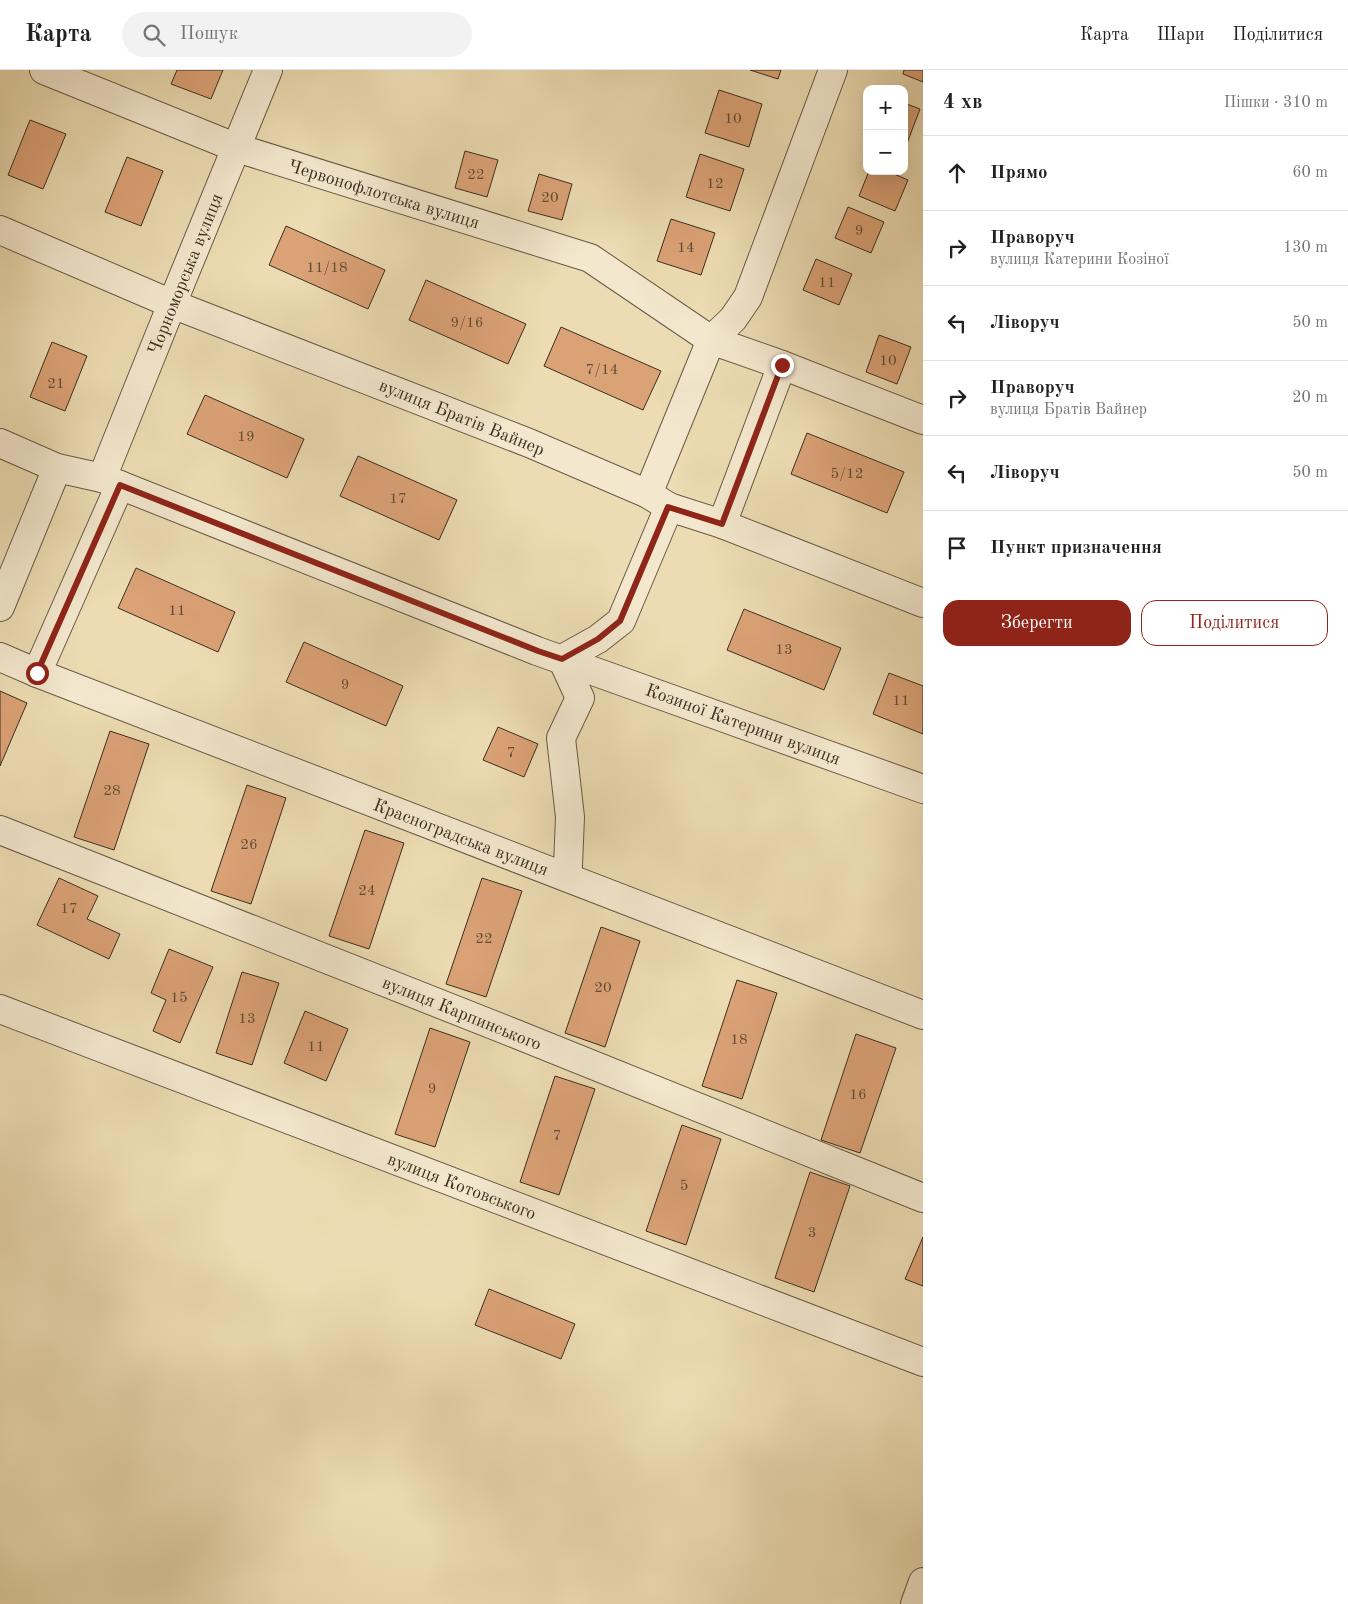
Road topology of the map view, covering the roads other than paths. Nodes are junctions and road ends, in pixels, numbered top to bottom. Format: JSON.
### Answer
{"nodes":[{"id":1,"x":44,"y":70,"type":"edge"},
{"id":2,"x":268,"y":70,"type":"edge"},
{"id":3,"x":834,"y":70,"type":"edge"},
{"id":4,"x":237,"y":148,"type":"junction"},
{"id":5,"x":0,"y":230,"type":"edge"},
{"id":6,"x":172,"y":304,"type":"junction"},
{"id":7,"x":711,"y":340,"type":"junction"},
{"id":8,"x":782,"y":365,"type":"junction"},
{"id":9,"x":923,"y":420,"type":"edge"},
{"id":10,"x":0,"y":443,"type":"edge"},
{"id":11,"x":57,"y":468,"type":"junction"},
{"id":12,"x":111,"y":482,"type":"junction"},
{"id":13,"x":658,"y":501,"type":"junction"},
{"id":14,"x":722,"y":524,"type":"junction"},
{"id":15,"x":923,"y":602,"type":"edge"},
{"id":16,"x":0,"y":607,"type":"edge"},
{"id":17,"x":0,"y":656,"type":"edge"},
{"id":18,"x":562,"y":659,"type":"junction"},
{"id":19,"x":37,"y":673,"type":"junction"},
{"id":20,"x":923,"y":789,"type":"edge"},
{"id":21,"x":0,"y":830,"type":"edge"},
{"id":22,"x":566,"y":877,"type":"junction"},
{"id":23,"x":0,"y":1009,"type":"edge"},
{"id":24,"x":923,"y":1015,"type":"edge"},
{"id":25,"x":923,"y":1198,"type":"edge"},
{"id":26,"x":923,"y":1362,"type":"edge"},
{"id":27,"x":923,"y":1582,"type":"edge"},
{"id":28,"x":915,"y":1604,"type":"edge"}],
"edges":[{"from":1,"to":4,"type":"street","name":"Червонофлотська вулиця"},
{"from":2,"to":4,"type":"street","name":"Чорноморська вулиця"},
{"from":3,"to":7,"type":"street"},
{"from":4,"to":6,"type":"street","name":"Чорноморська вулиця"},
{"from":4,"to":7,"type":"street","name":"Червонофлотська вулиця"},
{"from":5,"to":6,"type":"street","name":"вулиця Братів Вайнер"},
{"from":6,"to":12,"type":"street","name":"Чорноморська вулиця"},
{"from":6,"to":13,"type":"street","name":"вулиця Братів Вайнер"},
{"from":7,"to":8,"type":"street","name":"Червонофлотська вулиця"},
{"from":7,"to":13,"type":"street"},
{"from":8,"to":9,"type":"street","name":"Червонофлотська вулиця"},
{"from":8,"to":14,"type":"street"},
{"from":10,"to":11,"type":"street","name":"Козиної Катерини вулиця"},
{"from":11,"to":12,"type":"street","name":"Козиної Катерини вулиця"},
{"from":11,"to":16,"type":"street"},
{"from":12,"to":18,"type":"street","name":"Козиної Катерини вулиця"},
{"from":12,"to":19,"type":"street","name":"Чорноморська вулиця"},
{"from":13,"to":14,"type":"street","name":"вулиця Братів Вайнер"},
{"from":13,"to":18,"type":"street"},
{"from":14,"to":15,"type":"street","name":"вулиця Братів Вайнер"},
{"from":17,"to":19,"type":"street","name":"Красноградська вулиця"},
{"from":18,"to":20,"type":"street","name":"Козиної Катерини вулиця"},
{"from":18,"to":22,"type":"street"},
{"from":19,"to":22,"type":"street","name":"Красноградська вулиця"},
{"from":21,"to":25,"type":"street","name":"вулиця Карпинського"},
{"from":22,"to":24,"type":"street","name":"Красноградська вулиця"},
{"from":23,"to":26,"type":"street","name":"вулиця Котовського"},
{"from":27,"to":28,"type":"street"}]}
